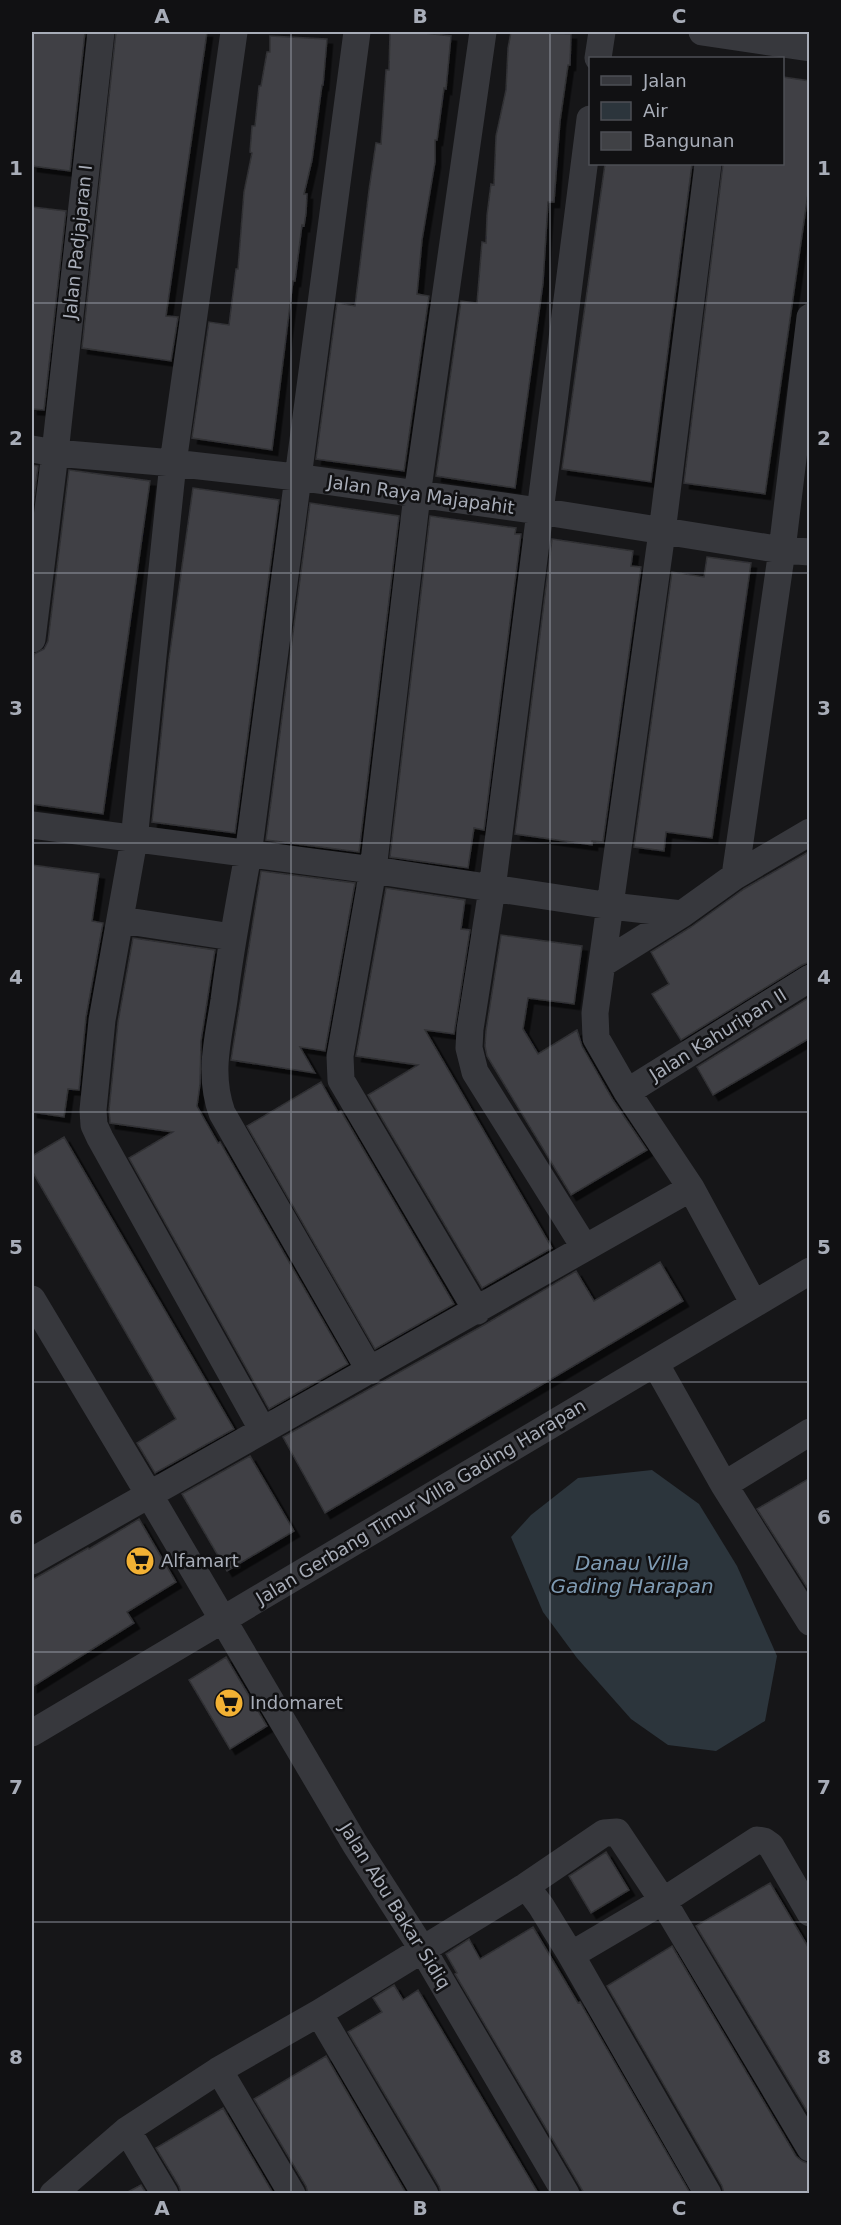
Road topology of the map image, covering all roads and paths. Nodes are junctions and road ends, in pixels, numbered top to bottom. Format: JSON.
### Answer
{"nodes":[{"id":1,"x":101,"y":32,"type":"edge"},
{"id":2,"x":234,"y":32,"type":"edge"},
{"id":3,"x":357,"y":32,"type":"edge"},
{"id":4,"x":483,"y":32,"type":"edge"},
{"id":5,"x":602,"y":32,"type":"edge"},
{"id":6,"x":718,"y":39,"type":"edge"},
{"id":7,"x":810,"y":48,"type":"edge"},
{"id":8,"x":598,"y":57,"type":"edge"},
{"id":9,"x":589,"y":134,"type":"edge"},
{"id":10,"x":708,"y":165,"type":"edge"},
{"id":11,"x":810,"y":317,"type":"edge"},
{"id":12,"x":43,"y":451,"type":"edge"},
{"id":13,"x":173,"y":462,"type":"junction"},
{"id":14,"x":296,"y":477,"type":"junction"},
{"id":15,"x":417,"y":495,"type":"junction"},
{"id":16,"x":539,"y":512,"type":"junction"},
{"id":17,"x":662,"y":532,"type":"junction"},
{"id":18,"x":782,"y":550,"type":"junction"},
{"id":19,"x":810,"y":552,"type":"edge"},
{"id":20,"x":32,"y":639,"type":"edge"},
{"id":21,"x":32,"y":825,"type":"edge"},
{"id":22,"x":810,"y":831,"type":"edge"},
{"id":23,"x":134,"y":840,"type":"junction"},
{"id":24,"x":248,"y":855,"type":"junction"},
{"id":25,"x":373,"y":870,"type":"junction"},
{"id":26,"x":735,"y":876,"type":"junction"},
{"id":27,"x":492,"y":889,"type":"junction"},
{"id":28,"x":611,"y":906,"type":"junction"},
{"id":29,"x":682,"y":914,"type":"junction"},
{"id":30,"x":121,"y":920,"type":"junction"},
{"id":31,"x":232,"y":937,"type":"junction"},
{"id":32,"x":602,"y":964,"type":"junction"},
{"id":33,"x":810,"y":978,"type":"edge"},
{"id":34,"x":627,"y":1092,"type":"junction"},
{"id":35,"x":691,"y":1188,"type":"junction"},
{"id":36,"x":585,"y":1248,"type":"junction"},
{"id":37,"x":810,"y":1271,"type":"edge"},
{"id":38,"x":32,"y":1299,"type":"edge"},
{"id":39,"x":753,"y":1304,"type":"junction"},
{"id":40,"x":477,"y":1311,"type":"junction"},
{"id":41,"x":655,"y":1363,"type":"junction"},
{"id":42,"x":370,"y":1371,"type":"junction"},
{"id":43,"x":262,"y":1429,"type":"junction"},
{"id":44,"x":810,"y":1432,"type":"edge"},
{"id":45,"x":724,"y":1485,"type":"junction"},
{"id":46,"x":150,"y":1496,"type":"junction"},
{"id":47,"x":32,"y":1561,"type":"edge"},
{"id":48,"x":222,"y":1620,"type":"junction"},
{"id":49,"x":810,"y":1622,"type":"edge"},
{"id":50,"x":32,"y":1733,"type":"edge"},
{"id":51,"x":526,"y":1887,"type":"junction"},
{"id":52,"x":663,"y":1901,"type":"junction"},
{"id":53,"x":810,"y":1913,"type":"edge"},
{"id":54,"x":423,"y":1950,"type":"junction"},
{"id":55,"x":571,"y":1955,"type":"junction"},
{"id":56,"x":319,"y":2013,"type":"junction"},
{"id":57,"x":219,"y":2070,"type":"junction"},
{"id":58,"x":127,"y":2130,"type":"junction"},
{"id":59,"x":810,"y":2148,"type":"edge"},
{"id":60,"x":53,"y":2193,"type":"edge"},
{"id":61,"x":165,"y":2193,"type":"edge"},
{"id":62,"x":292,"y":2193,"type":"edge"},
{"id":63,"x":425,"y":2193,"type":"edge"},
{"id":64,"x":566,"y":2193,"type":"edge"},
{"id":65,"x":708,"y":2193,"type":"edge"}],
"edges":[{"from":1,"to":12,"type":"street","name":"Jalan Padjajaran I"},
{"from":2,"to":13,"type":"street"},
{"from":3,"to":14,"type":"street"},
{"from":4,"to":15,"type":"street"},
{"from":5,"to":8,"type":"street"},
{"from":6,"to":7,"type":"street"},
{"from":9,"to":16,"type":"street"},
{"from":10,"to":17,"type":"street"},
{"from":11,"to":18,"type":"street"},
{"from":12,"to":13,"type":"street","name":"Jalan Raya Majapahit"},
{"from":12,"to":20,"type":"street","name":"Jalan Padjajaran I"},
{"from":13,"to":14,"type":"street","name":"Jalan Raya Majapahit"},
{"from":13,"to":23,"type":"street"},
{"from":14,"to":15,"type":"street","name":"Jalan Raya Majapahit"},
{"from":14,"to":24,"type":"street"},
{"from":15,"to":16,"type":"street","name":"Jalan Raya Majapahit"},
{"from":15,"to":25,"type":"street"},
{"from":16,"to":17,"type":"street","name":"Jalan Raya Majapahit"},
{"from":16,"to":27,"type":"street"},
{"from":17,"to":18,"type":"street","name":"Jalan Raya Majapahit"},
{"from":17,"to":28,"type":"street"},
{"from":18,"to":19,"type":"street","name":"Jalan Raya Majapahit"},
{"from":18,"to":26,"type":"street"},
{"from":21,"to":23,"type":"street"},
{"from":22,"to":26,"type":"street"},
{"from":23,"to":24,"type":"street"},
{"from":23,"to":30,"type":"street"},
{"from":24,"to":25,"type":"street"},
{"from":24,"to":31,"type":"street"},
{"from":25,"to":27,"type":"street"},
{"from":25,"to":40,"type":"street"},
{"from":26,"to":29,"type":"street"},
{"from":27,"to":28,"type":"street"},
{"from":27,"to":36,"type":"street"},
{"from":28,"to":29,"type":"street"},
{"from":28,"to":32,"type":"street"},
{"from":29,"to":32,"type":"street"},
{"from":30,"to":31,"type":"street"},
{"from":30,"to":43,"type":"street"},
{"from":31,"to":42,"type":"street"},
{"from":32,"to":34,"type":"street"},
{"from":33,"to":34,"type":"street","name":"Jalan Kahuripan II"},
{"from":34,"to":35,"type":"street"},
{"from":35,"to":36,"type":"street"},
{"from":35,"to":39,"type":"street"},
{"from":36,"to":40,"type":"street"},
{"from":37,"to":39,"type":"street","name":"Jalan Gerbang Timur Villa Gading Harapan"},
{"from":38,"to":46,"type":"street","name":"Jalan Abu Bakar Sidiq"},
{"from":39,"to":41,"type":"street","name":"Jalan Gerbang Timur Villa Gading Harapan"},
{"from":40,"to":42,"type":"street"},
{"from":41,"to":45,"type":"street"},
{"from":41,"to":48,"type":"street","name":"Jalan Gerbang Timur Villa Gading Harapan"},
{"from":42,"to":43,"type":"street"},
{"from":43,"to":46,"type":"street"},
{"from":44,"to":45,"type":"street"},
{"from":45,"to":49,"type":"street"},
{"from":46,"to":47,"type":"street"},
{"from":46,"to":48,"type":"street","name":"Jalan Abu Bakar Sidiq"},
{"from":48,"to":50,"type":"street","name":"Jalan Gerbang Timur Villa Gading Harapan"},
{"from":48,"to":54,"type":"street","name":"Jalan Abu Bakar Sidiq"},
{"from":51,"to":52,"type":"street"},
{"from":51,"to":54,"type":"street"},
{"from":51,"to":55,"type":"street"},
{"from":52,"to":53,"type":"street"},
{"from":52,"to":55,"type":"street"},
{"from":52,"to":59,"type":"street"},
{"from":54,"to":56,"type":"street"},
{"from":54,"to":64,"type":"street","name":"Jalan Abu Bakar Sidiq"},
{"from":55,"to":65,"type":"street"},
{"from":56,"to":57,"type":"street"},
{"from":56,"to":63,"type":"street"},
{"from":57,"to":58,"type":"street"},
{"from":57,"to":62,"type":"street"},
{"from":58,"to":60,"type":"street"},
{"from":58,"to":61,"type":"street"}]}
